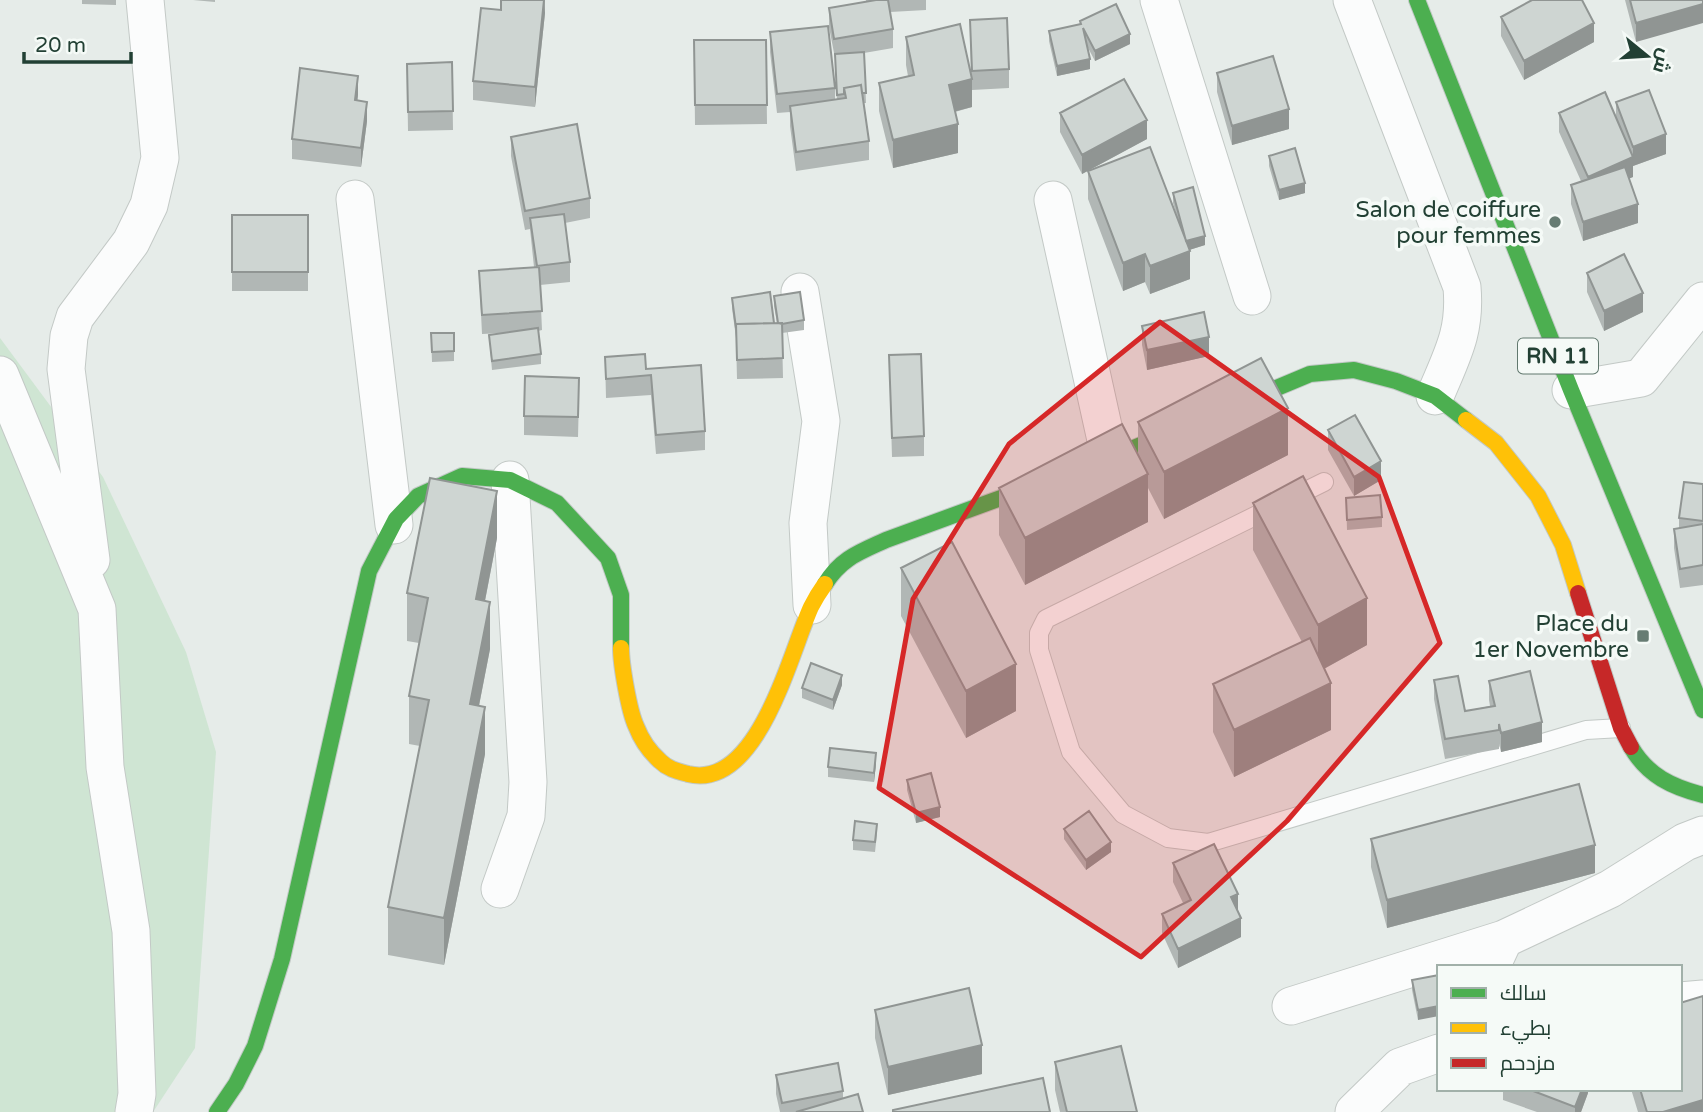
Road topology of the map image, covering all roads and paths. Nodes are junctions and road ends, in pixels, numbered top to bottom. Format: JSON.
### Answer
{"nodes":[{"id":1,"x":145,"y":0,"type":"edge"},
{"id":2,"x":1159,"y":0,"type":"edge"},
{"id":3,"x":1352,"y":0,"type":"edge"},
{"id":4,"x":1417,"y":0,"type":"edge"},
{"id":5,"x":355,"y":199,"type":"dead end"},
{"id":6,"x":1053,"y":200,"type":"dead end"},
{"id":7,"x":800,"y":292,"type":"edge"},
{"id":8,"x":1252,"y":296,"type":"dead end"},
{"id":9,"x":1703,"y":301,"type":"edge"},
{"id":10,"x":0,"y":375,"type":"edge"},
{"id":11,"x":1571,"y":390,"type":"junction"},
{"id":12,"x":1435,"y":396,"type":"junction"},
{"id":13,"x":1110,"y":458,"type":"junction"},
{"id":14,"x":510,"y":480,"type":"junction"},
{"id":15,"x":1324,"y":482,"type":"dead end"},
{"id":16,"x":394,"y":525,"type":"junction"},
{"id":17,"x":812,"y":605,"type":"junction"},
{"id":18,"x":97,"y":609,"type":"junction"},
{"id":19,"x":1703,"y":710,"type":"edge"},
{"id":20,"x":1621,"y":728,"type":"junction"},
{"id":21,"x":1703,"y":795,"type":"edge"},
{"id":22,"x":1703,"y":835,"type":"edge"},
{"id":23,"x":500,"y":889,"type":"dead end"},
{"id":24,"x":1498,"y":953,"type":"edge"},
{"id":25,"x":1451,"y":965,"type":"edge"},
{"id":26,"x":1437,"y":969,"type":"edge"},
{"id":27,"x":1703,"y":999,"type":"edge"},
{"id":28,"x":1682,"y":1001,"type":"edge"},
{"id":29,"x":1291,"y":1006,"type":"dead end"},
{"id":30,"x":1437,"y":1054,"type":"edge"},
{"id":31,"x":134,"y":1112,"type":"edge"},
{"id":32,"x":217,"y":1112,"type":"edge"},
{"id":33,"x":1354,"y":1112,"type":"edge"}],
"edges":[{"from":1,"to":18,"type":"street"},
{"from":2,"to":8,"type":"street"},
{"from":3,"to":12,"type":"street"},
{"from":4,"to":11,"type":"main road","number":"RN 11"},
{"from":5,"to":16,"type":"street"},
{"from":6,"to":13,"type":"street"},
{"from":7,"to":17,"type":"street"},
{"from":9,"to":11,"type":"street"},
{"from":10,"to":18,"type":"street"},
{"from":11,"to":19,"type":"main road","number":"RN 11"},
{"from":12,"to":13,"type":"main road"},
{"from":12,"to":20,"type":"main road"},
{"from":13,"to":17,"type":"main road"},
{"from":14,"to":16,"type":"main road"},
{"from":14,"to":17,"type":"main road"},
{"from":14,"to":23,"type":"street"},
{"from":15,"to":20,"type":"lane"},
{"from":16,"to":32,"type":"main road"},
{"from":18,"to":31,"type":"street"},
{"from":20,"to":21,"type":"main road"},
{"from":22,"to":24,"type":"street"},
{"from":24,"to":25,"type":"street"},
{"from":26,"to":29,"type":"street"},
{"from":27,"to":28,"type":"street"},
{"from":30,"to":33,"type":"street"}]}
